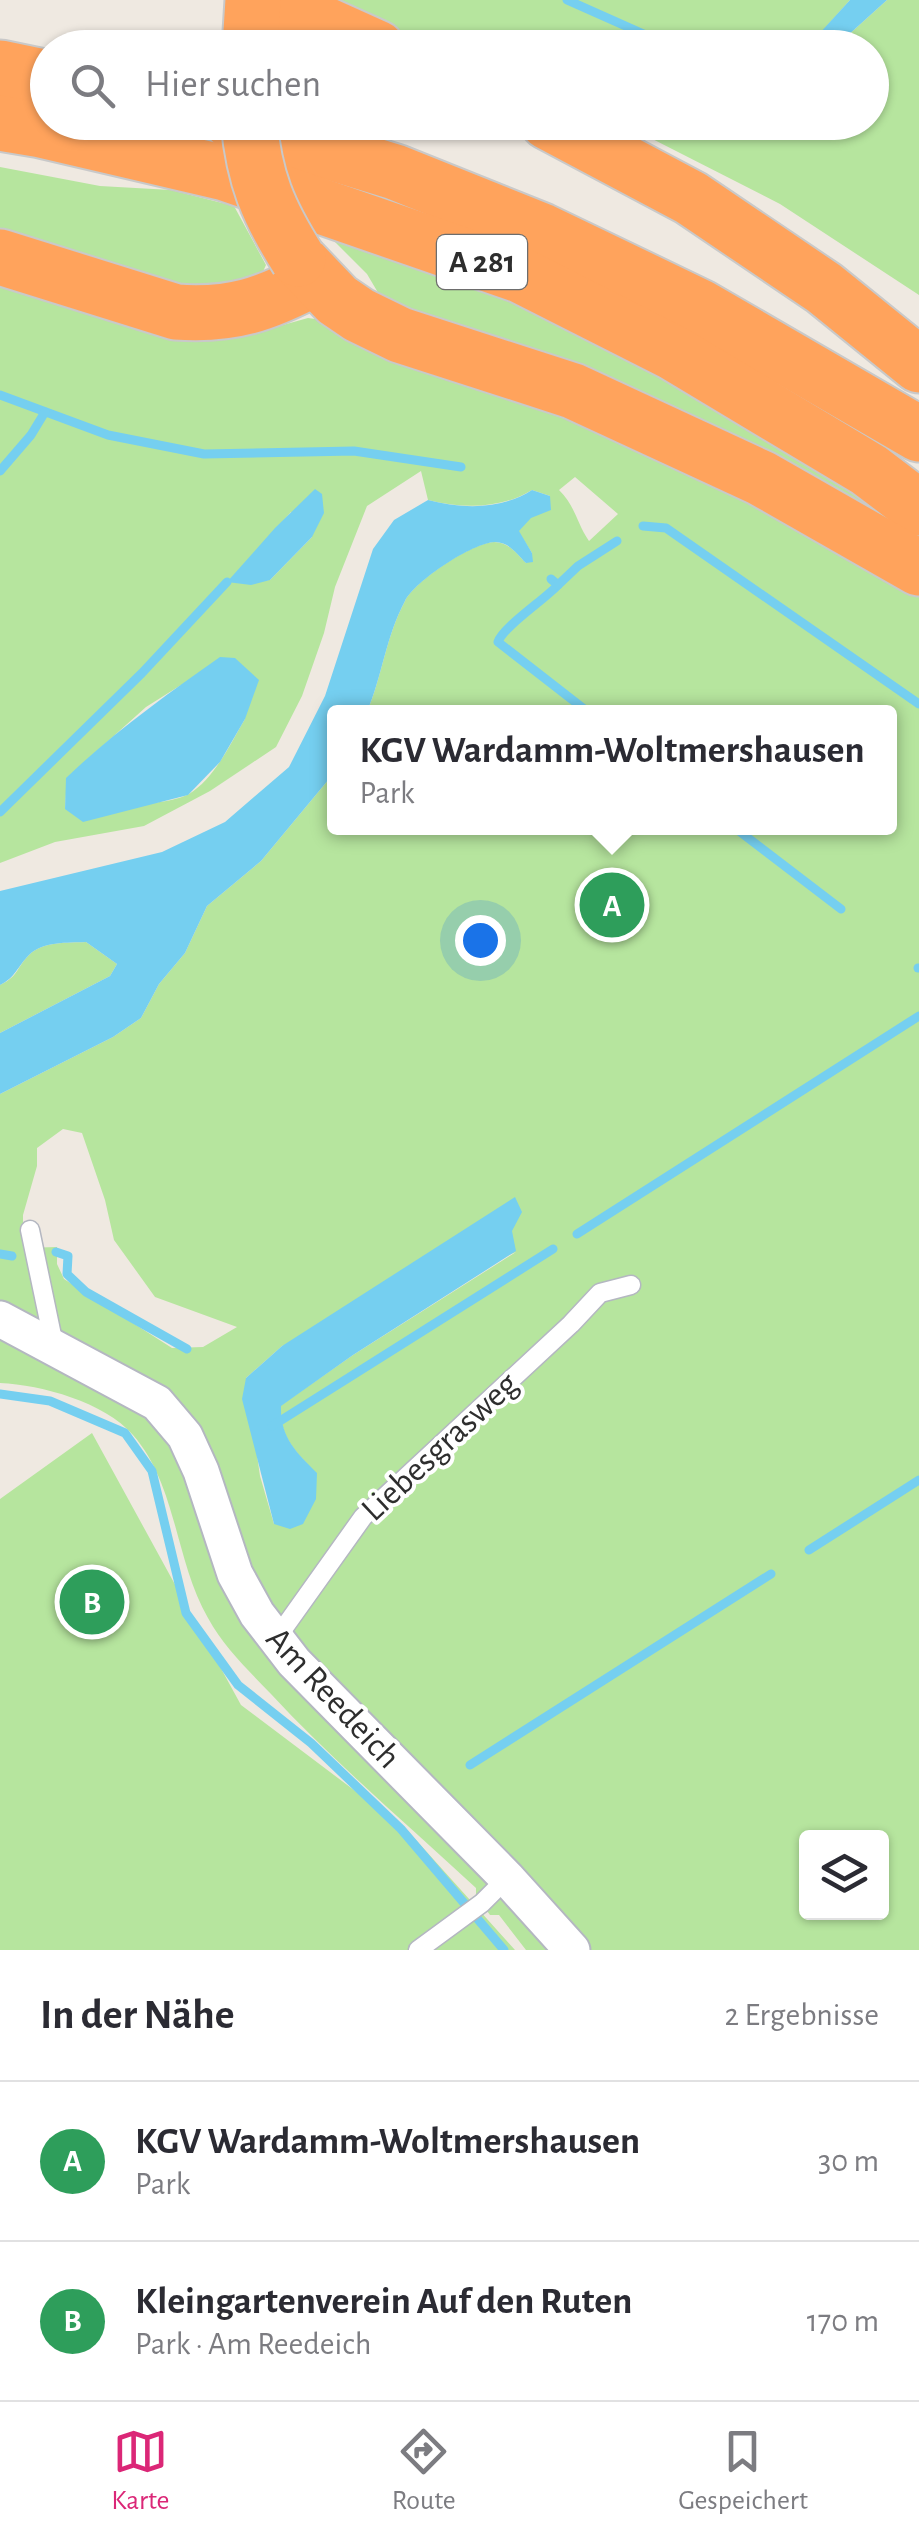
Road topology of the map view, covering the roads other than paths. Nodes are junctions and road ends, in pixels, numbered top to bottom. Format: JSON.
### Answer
{"nodes":[{"id":1,"x":256,"y":23,"type":"edge"},
{"id":2,"x":290,"y":30,"type":"edge"},
{"id":3,"x":0,"y":68,"type":"edge"},
{"id":4,"x":30,"y":74,"type":"edge"},
{"id":5,"x":0,"y":124,"type":"edge"},
{"id":6,"x":30,"y":128,"type":"edge"},
{"id":7,"x":84,"y":140,"type":"edge"},
{"id":8,"x":251,"y":140,"type":"edge"},
{"id":9,"x":291,"y":140,"type":"edge"},
{"id":10,"x":582,"y":140,"type":"edge"},
{"id":11,"x":0,"y":256,"type":"edge"},
{"id":12,"x":306,"y":268,"type":"junction"},
{"id":13,"x":919,"y":365,"type":"edge"},
{"id":14,"x":919,"y":434,"type":"edge"},
{"id":15,"x":919,"y":508,"type":"edge"},
{"id":16,"x":919,"y":568,"type":"edge"},
{"id":17,"x":30,"y":1230,"type":"dead end"},
{"id":18,"x":631,"y":1285,"type":"dead end"},
{"id":19,"x":0,"y":1319,"type":"edge"},
{"id":20,"x":54,"y":1346,"type":"junction"},
{"id":21,"x":276,"y":1639,"type":"junction"},
{"id":22,"x":494,"y":1891,"type":"junction"},
{"id":23,"x":418,"y":1950,"type":"edge"},
{"id":24,"x":572,"y":1950,"type":"edge"}],
"edges":[{"from":1,"to":2,"type":"highway"},
{"from":3,"to":4,"type":"highway"},
{"from":5,"to":6,"type":"highway","number":"A 281"},
{"from":7,"to":15,"type":"highway","number":"A 281"},
{"from":8,"to":12,"type":"highway","bridge":true},
{"from":9,"to":14,"type":"highway","number":"A 281"},
{"from":10,"to":13,"type":"highway"},
{"from":11,"to":12,"type":"highway"},
{"from":12,"to":16,"type":"highway"},
{"from":17,"to":20,"type":"lane"},
{"from":18,"to":21,"type":"lane","name":"Liebesgrasweg"},
{"from":19,"to":20,"type":"street","name":"Am Reedeich"},
{"from":20,"to":21,"type":"street","name":"Am Reedeich"},
{"from":21,"to":22,"type":"street","name":"Am Reedeich"},
{"from":22,"to":23,"type":"lane"},
{"from":22,"to":24,"type":"street","name":"Am Reedeich"}]}
